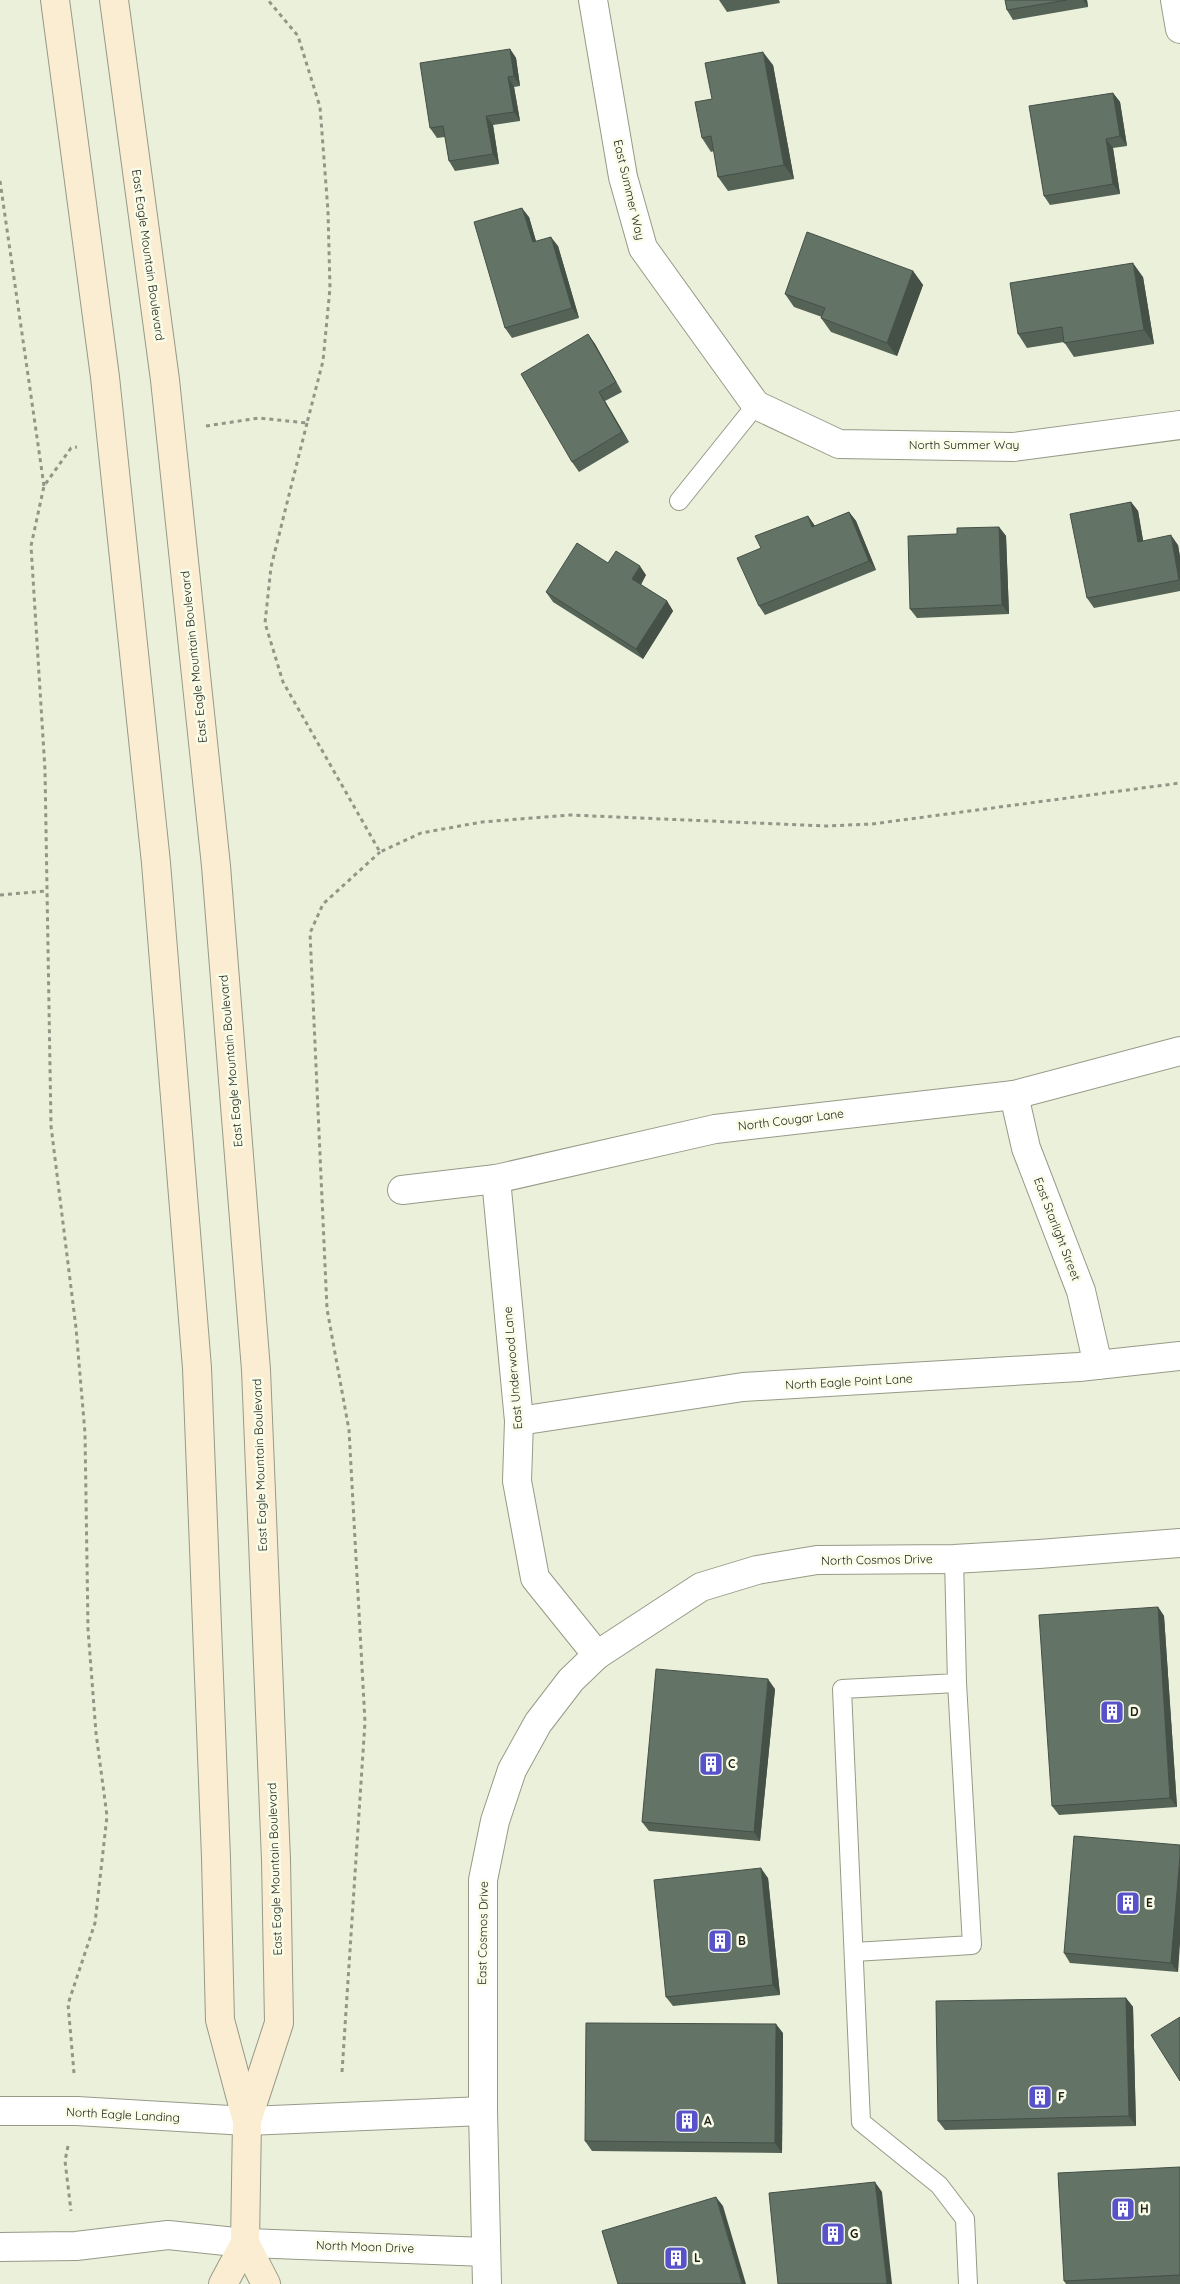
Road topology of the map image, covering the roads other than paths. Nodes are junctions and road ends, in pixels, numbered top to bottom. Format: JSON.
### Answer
{"nodes":[{"id":1,"x":55,"y":0,"type":"edge"},
{"id":2,"x":114,"y":0,"type":"edge"},
{"id":3,"x":593,"y":0,"type":"edge"},
{"id":4,"x":1175,"y":0,"type":"edge"},
{"id":5,"x":1180,"y":29,"type":"edge"},
{"id":6,"x":756,"y":405,"type":"junction"},
{"id":7,"x":1180,"y":425,"type":"edge"},
{"id":8,"x":679,"y":501,"type":"dead end"},
{"id":9,"x":1180,"y":1051,"type":"edge"},
{"id":10,"x":1014,"y":1095,"type":"junction"},
{"id":11,"x":496,"y":1179,"type":"junction"},
{"id":12,"x":402,"y":1190,"type":"dead end"},
{"id":13,"x":1180,"y":1356,"type":"edge"},
{"id":14,"x":1098,"y":1365,"type":"junction"},
{"id":15,"x":520,"y":1421,"type":"junction"},
{"id":16,"x":1180,"y":1543,"type":"edge"},
{"id":17,"x":954,"y":1559,"type":"junction"},
{"id":18,"x":597,"y":1655,"type":"junction"},
{"id":19,"x":957,"y":1683,"type":"junction"},
{"id":20,"x":854,"y":1952,"type":"junction"},
{"id":21,"x":0,"y":2111,"type":"edge"},
{"id":22,"x":483,"y":2111,"type":"junction"},
{"id":23,"x":247,"y":2121,"type":"junction"},
{"id":24,"x":244,"y":2243,"type":"junction"},
{"id":25,"x":0,"y":2247,"type":"edge"},
{"id":26,"x":486,"y":2252,"type":"junction"},
{"id":27,"x":223,"y":2284,"type":"edge"},
{"id":28,"x":266,"y":2284,"type":"edge"},
{"id":29,"x":487,"y":2284,"type":"edge"},
{"id":30,"x":968,"y":2284,"type":"edge"}],
"edges":[{"from":1,"to":23,"type":"street","name":"East Eagle Mountain Boulevard"},
{"from":2,"to":23,"type":"street","name":"East Eagle Mountain Boulevard"},
{"from":3,"to":6,"type":"street","name":"East Summer Way"},
{"from":4,"to":5,"type":"street"},
{"from":6,"to":7,"type":"street","name":"North Summer Way"},
{"from":6,"to":8,"type":"lane"},
{"from":9,"to":10,"type":"street","name":"North Cougar Lane"},
{"from":10,"to":11,"type":"street","name":"North Cougar Lane"},
{"from":10,"to":14,"type":"street","name":"East Starlight Street"},
{"from":11,"to":12,"type":"street","name":"North Cougar Lane"},
{"from":11,"to":15,"type":"street","name":"East Underwood Lane"},
{"from":13,"to":14,"type":"street","name":"North Eagle Point Lane"},
{"from":14,"to":15,"type":"street","name":"North Eagle Point Lane"},
{"from":15,"to":18,"type":"street","name":"East Underwood Lane"},
{"from":16,"to":17,"type":"street","name":"North Cosmos Drive"},
{"from":17,"to":18,"type":"street","name":"North Cosmos Drive"},
{"from":17,"to":19,"type":"lane"},
{"from":18,"to":22,"type":"street","name":"East Cosmos Drive"},
{"from":19,"to":20,"type":"lane"},
{"from":19,"to":20,"type":"lane"},
{"from":20,"to":30,"type":"lane"},
{"from":21,"to":23,"type":"street","name":"North Eagle Landing"},
{"from":22,"to":23,"type":"street"},
{"from":22,"to":26,"type":"street","name":"East Cosmos Drive"},
{"from":23,"to":24,"type":"street","name":"East Eagle Mountain Boulevard"},
{"from":24,"to":25,"type":"street"},
{"from":24,"to":26,"type":"street","name":"North Moon Drive"},
{"from":24,"to":27,"type":"street","name":"East Eagle Mountain Boulevard"},
{"from":24,"to":28,"type":"street","name":"East Eagle Mountain Boulevard"},
{"from":26,"to":29,"type":"street","name":"East Cosmos Drive"}]}
